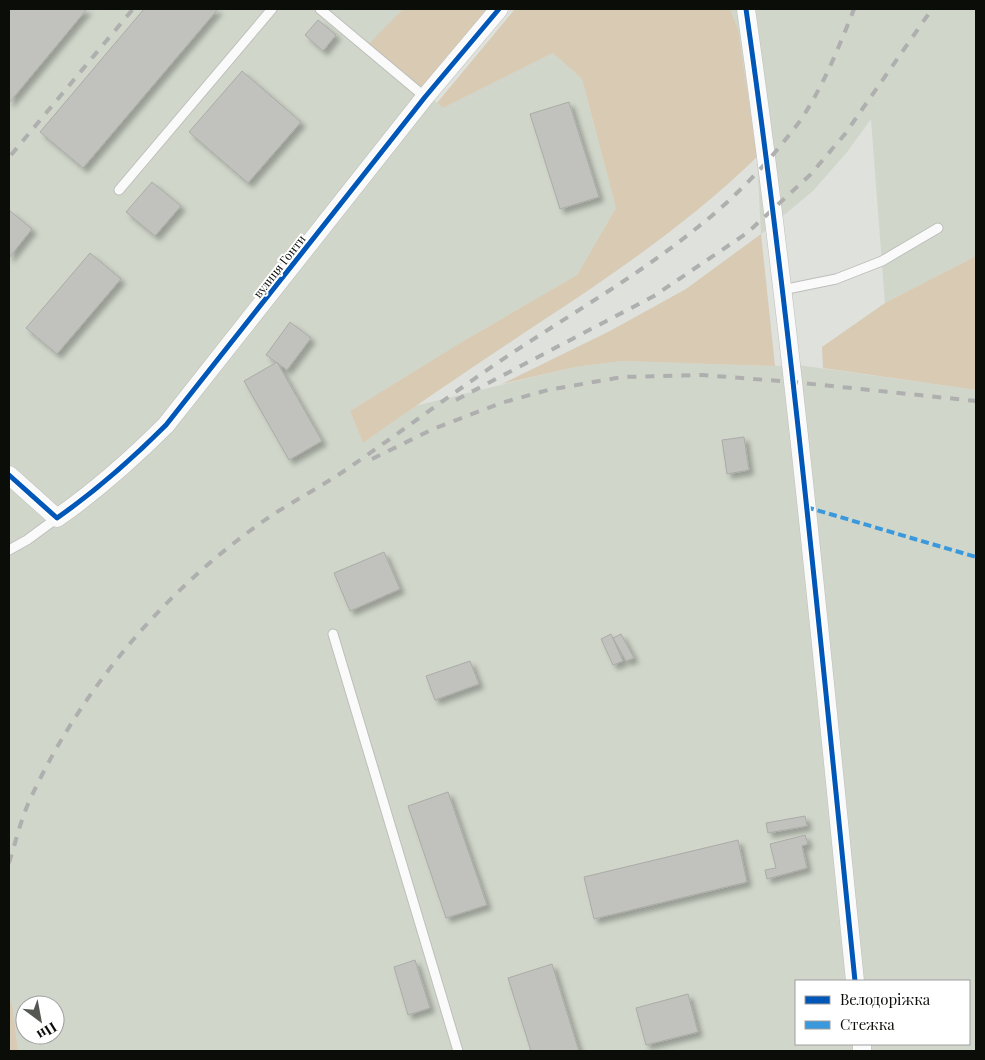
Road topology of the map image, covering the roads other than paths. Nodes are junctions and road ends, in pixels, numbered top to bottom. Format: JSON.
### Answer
{"nodes":[{"id":1,"x":272,"y":9,"type":"edge"},
{"id":2,"x":320,"y":9,"type":"edge"},
{"id":3,"x":499,"y":9,"type":"edge"},
{"id":4,"x":746,"y":9,"type":"edge"},
{"id":5,"x":425,"y":97,"type":"junction"},
{"id":6,"x":119,"y":190,"type":"dead end"},
{"id":7,"x":938,"y":228,"type":"dead end"},
{"id":8,"x":782,"y":290,"type":"junction"},
{"id":9,"x":9,"y":474,"type":"edge"},
{"id":10,"x":57,"y":518,"type":"junction"},
{"id":11,"x":9,"y":550,"type":"edge"},
{"id":12,"x":333,"y":634,"type":"dead end"},
{"id":13,"x":855,"y":980,"type":"edge"},
{"id":14,"x":458,"y":1051,"type":"edge"}],
"edges":[{"from":1,"to":6,"type":"lane"},
{"from":2,"to":5,"type":"lane"},
{"from":3,"to":5,"type":"street","name":"вулиця Гонти"},
{"from":4,"to":8,"type":"street"},
{"from":5,"to":10,"type":"street","name":"вулиця Гонти"},
{"from":7,"to":8,"type":"lane"},
{"from":8,"to":13,"type":"street"},
{"from":9,"to":10,"type":"street"},
{"from":10,"to":11,"type":"lane","name":"вулиця Гонти"},
{"from":12,"to":14,"type":"lane"}]}
